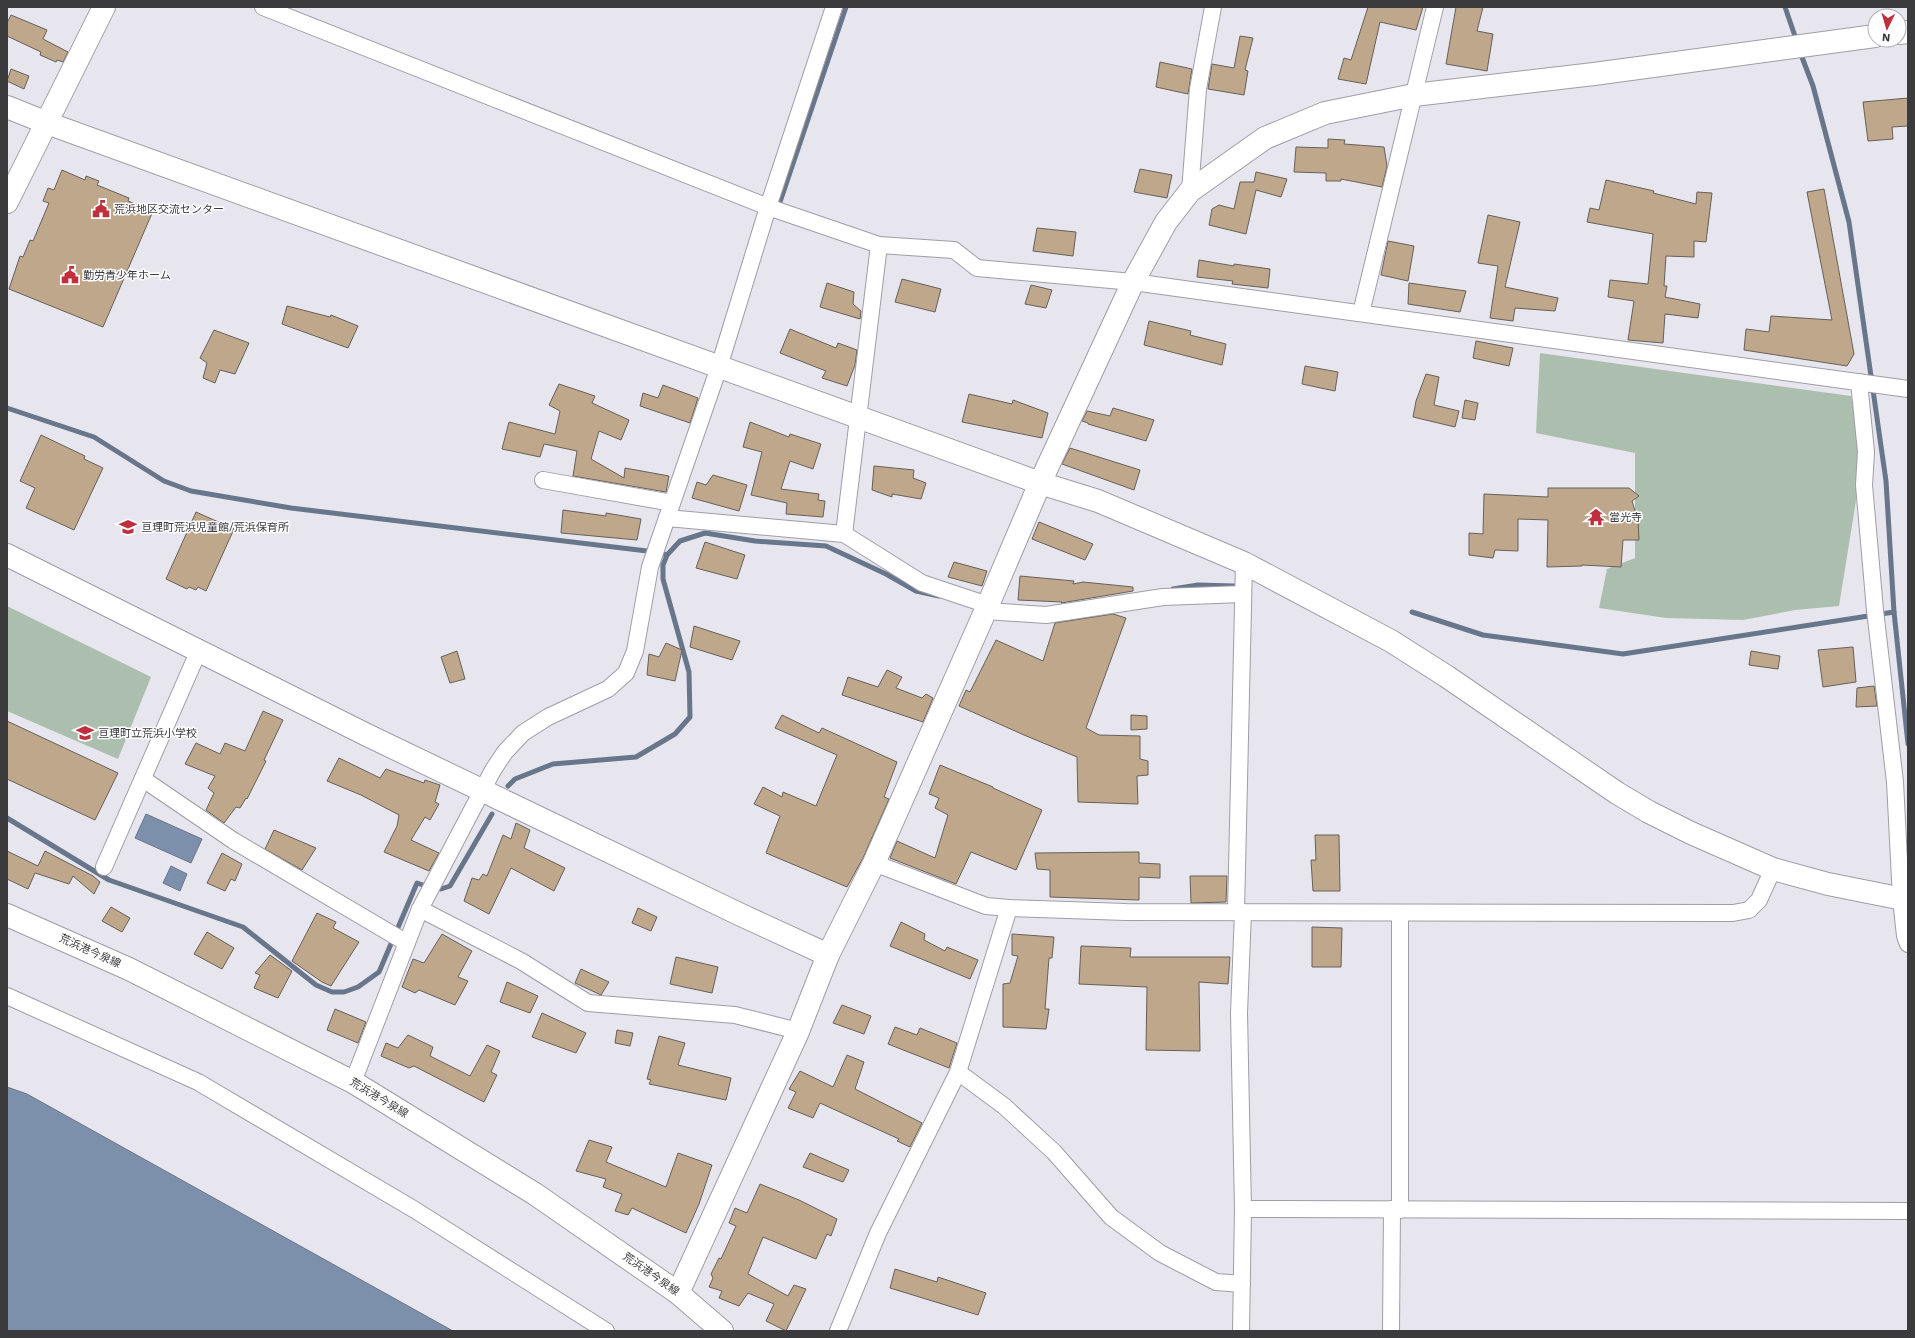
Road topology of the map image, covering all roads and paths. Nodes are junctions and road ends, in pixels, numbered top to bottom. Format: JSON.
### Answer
{"nodes":[{"id":1,"x":104,"y":7,"type":"edge"},
{"id":2,"x":263,"y":7,"type":"edge"},
{"id":3,"x":834,"y":7,"type":"edge"},
{"id":4,"x":1213,"y":7,"type":"edge"},
{"id":5,"x":1435,"y":7,"type":"edge"},
{"id":6,"x":1867,"y":37,"type":"edge"},
{"id":7,"x":1414,"y":95,"type":"junction"},
{"id":8,"x":7,"y":107,"type":"edge"},
{"id":9,"x":47,"y":123,"type":"junction"},
{"id":10,"x":1190,"y":191,"type":"junction"},
{"id":11,"x":7,"y":202,"type":"edge"},
{"id":12,"x":768,"y":207,"type":"junction"},
{"id":13,"x":879,"y":245,"type":"junction"},
{"id":14,"x":1133,"y":282,"type":"junction"},
{"id":15,"x":1361,"y":313,"type":"junction"},
{"id":16,"x":719,"y":366,"type":"junction"},
{"id":17,"x":1863,"y":383,"type":"junction"},
{"id":18,"x":1908,"y":389,"type":"edge"},
{"id":19,"x":858,"y":416,"type":"junction"},
{"id":20,"x":543,"y":480,"type":"dead end"},
{"id":21,"x":1040,"y":483,"type":"junction"},
{"id":22,"x":670,"y":510,"type":"junction"},
{"id":23,"x":844,"y":534,"type":"junction"},
{"id":24,"x":7,"y":555,"type":"edge"},
{"id":25,"x":1244,"y":563,"type":"junction"},
{"id":26,"x":1236,"y":593,"type":"junction"},
{"id":27,"x":987,"y":608,"type":"junction"},
{"id":28,"x":199,"y":650,"type":"junction"},
{"id":29,"x":142,"y":779,"type":"junction"},
{"id":30,"x":483,"y":790,"type":"junction"},
{"id":31,"x":874,"y":863,"type":"junction"},
{"id":32,"x":104,"y":867,"type":"dead end"},
{"id":33,"x":1773,"y":869,"type":"junction"},
{"id":34,"x":1905,"y":900,"type":"edge"},
{"id":35,"x":1009,"y":908,"type":"junction"},
{"id":36,"x":420,"y":909,"type":"junction"},
{"id":37,"x":1239,"y":912,"type":"junction"},
{"id":38,"x":1400,"y":912,"type":"junction"},
{"id":39,"x":7,"y":915,"type":"edge"},
{"id":40,"x":399,"y":938,"type":"junction"},
{"id":41,"x":1908,"y":944,"type":"edge"},
{"id":42,"x":828,"y":956,"type":"junction"},
{"id":43,"x":7,"y":996,"type":"edge"},
{"id":44,"x":798,"y":1031,"type":"junction"},
{"id":45,"x":958,"y":1072,"type":"junction"},
{"id":46,"x":353,"y":1082,"type":"junction"},
{"id":47,"x":1243,"y":1209,"type":"junction"},
{"id":48,"x":1396,"y":1209,"type":"junction"},
{"id":49,"x":1908,"y":1211,"type":"edge"},
{"id":50,"x":1242,"y":1284,"type":"junction"},
{"id":51,"x":678,"y":1293,"type":"junction"},
{"id":52,"x":606,"y":1331,"type":"edge"},
{"id":53,"x":722,"y":1331,"type":"edge"},
{"id":54,"x":838,"y":1331,"type":"edge"},
{"id":55,"x":1241,"y":1331,"type":"edge"},
{"id":56,"x":1391,"y":1331,"type":"edge"}],
"edges":[{"from":1,"to":9,"type":"street"},
{"from":2,"to":12,"type":"street"},
{"from":3,"to":12,"type":"street"},
{"from":4,"to":10,"type":"street"},
{"from":5,"to":7,"type":"street"},
{"from":6,"to":7,"type":"street"},
{"from":7,"to":10,"type":"street"},
{"from":7,"to":15,"type":"street"},
{"from":8,"to":9,"type":"street"},
{"from":9,"to":11,"type":"street"},
{"from":9,"to":16,"type":"street"},
{"from":10,"to":14,"type":"street"},
{"from":12,"to":13,"type":"street"},
{"from":12,"to":16,"type":"street"},
{"from":13,"to":14,"type":"street"},
{"from":13,"to":19,"type":"street"},
{"from":14,"to":15,"type":"street"},
{"from":14,"to":21,"type":"street"},
{"from":15,"to":17,"type":"street"},
{"from":16,"to":19,"type":"street"},
{"from":16,"to":22,"type":"street"},
{"from":17,"to":18,"type":"street"},
{"from":17,"to":34,"type":"street"},
{"from":19,"to":21,"type":"street"},
{"from":19,"to":23,"type":"street"},
{"from":20,"to":22,"type":"street"},
{"from":21,"to":25,"type":"street"},
{"from":21,"to":27,"type":"street"},
{"from":22,"to":23,"type":"street"},
{"from":22,"to":30,"type":"street"},
{"from":23,"to":27,"type":"street"},
{"from":24,"to":28,"type":"street"},
{"from":25,"to":26,"type":"street"},
{"from":25,"to":33,"type":"street"},
{"from":26,"to":27,"type":"street"},
{"from":26,"to":37,"type":"street"},
{"from":27,"to":31,"type":"street"},
{"from":28,"to":29,"type":"street"},
{"from":28,"to":30,"type":"street"},
{"from":29,"to":32,"type":"street"},
{"from":29,"to":40,"type":"street"},
{"from":30,"to":36,"type":"street"},
{"from":30,"to":42,"type":"street"},
{"from":31,"to":35,"type":"street"},
{"from":31,"to":42,"type":"street"},
{"from":33,"to":34,"type":"street"},
{"from":33,"to":38,"type":"street"},
{"from":34,"to":41,"type":"street"},
{"from":35,"to":37,"type":"street"},
{"from":35,"to":45,"type":"street"},
{"from":36,"to":40,"type":"street"},
{"from":36,"to":44,"type":"street"},
{"from":37,"to":38,"type":"street"},
{"from":37,"to":47,"type":"street"},
{"from":38,"to":48,"type":"street"},
{"from":39,"to":46,"type":"street","name":"荒浜港今泉線"},
{"from":40,"to":46,"type":"street"},
{"from":42,"to":44,"type":"street"},
{"from":43,"to":52,"type":"street"},
{"from":44,"to":51,"type":"street"},
{"from":45,"to":50,"type":"street"},
{"from":45,"to":54,"type":"street"},
{"from":46,"to":51,"type":"street","name":"荒浜港今泉線"},
{"from":47,"to":48,"type":"street"},
{"from":47,"to":50,"type":"street"},
{"from":48,"to":49,"type":"street"},
{"from":48,"to":56,"type":"street"},
{"from":50,"to":55,"type":"street"},
{"from":51,"to":53,"type":"street","name":"荒浜港今泉線"}]}
